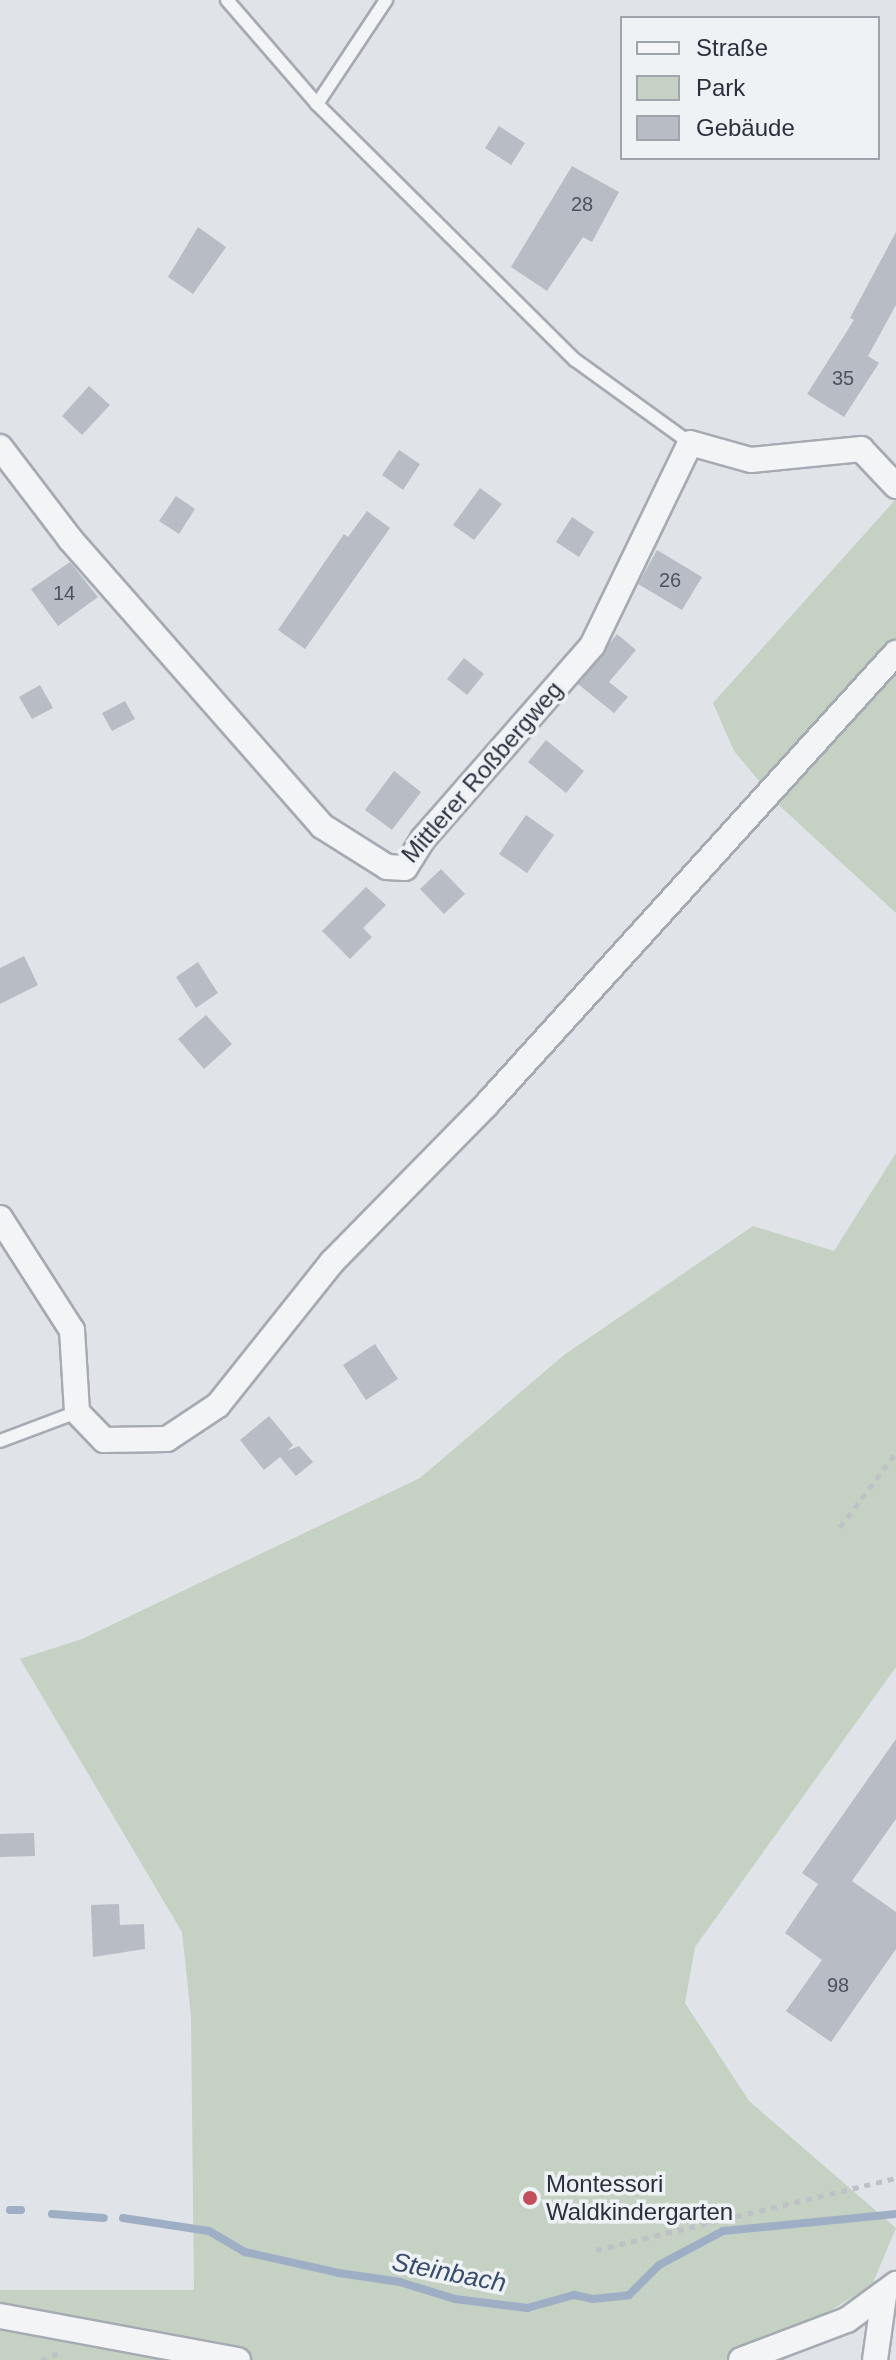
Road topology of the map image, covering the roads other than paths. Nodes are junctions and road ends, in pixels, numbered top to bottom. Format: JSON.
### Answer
{"nodes":[{"id":1,"x":227,"y":0,"type":"edge"},
{"id":2,"x":386,"y":0,"type":"edge"},
{"id":3,"x":317,"y":104,"type":"junction"},
{"id":4,"x":690,"y":443,"type":"junction"},
{"id":5,"x":0,"y":447,"type":"edge"},
{"id":6,"x":896,"y":486,"type":"edge"},
{"id":7,"x":896,"y":653,"type":"edge"},
{"id":8,"x":0,"y":1218,"type":"edge"},
{"id":9,"x":77,"y":1412,"type":"junction"},
{"id":10,"x":0,"y":1441,"type":"edge"},
{"id":11,"x":890,"y":2290,"type":"edge"},
{"id":12,"x":0,"y":2316,"type":"edge"},
{"id":13,"x":805,"y":2348,"type":"edge"},
{"id":14,"x":238,"y":2360,"type":"edge"},
{"id":15,"x":741,"y":2360,"type":"edge"},
{"id":16,"x":875,"y":2360,"type":"edge"}],
"edges":[{"from":1,"to":3,"type":"lane"},
{"from":2,"to":3,"type":"lane"},
{"from":3,"to":4,"type":"lane"},
{"from":4,"to":5,"type":"street","name":"Mittlerer Roßbergweg"},
{"from":4,"to":6,"type":"street"},
{"from":7,"to":9,"type":"street"},
{"from":8,"to":9,"type":"street"},
{"from":9,"to":10,"type":"lane"},
{"from":11,"to":13,"type":"street"},
{"from":11,"to":16,"type":"street"},
{"from":12,"to":14,"type":"street"},
{"from":13,"to":15,"type":"street"}]}
